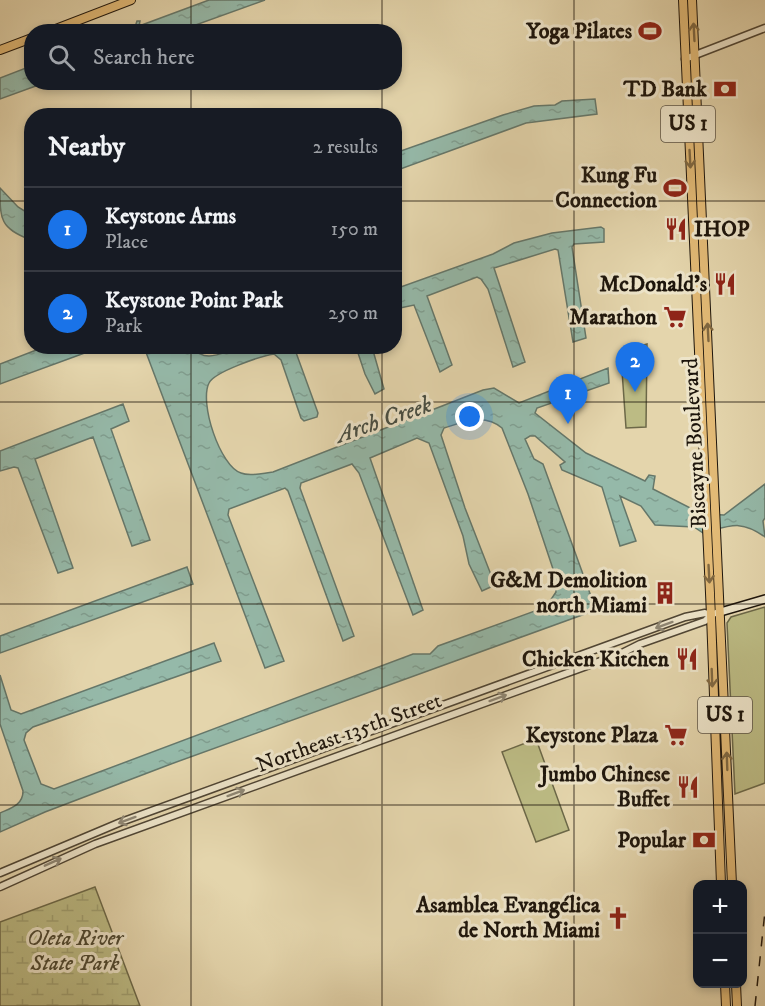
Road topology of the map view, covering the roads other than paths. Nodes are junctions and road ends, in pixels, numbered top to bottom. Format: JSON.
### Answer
{"nodes":[{"id":1,"x":131,"y":0,"type":"edge"},
{"id":2,"x":683,"y":0,"type":"edge"},
{"id":3,"x":692,"y":0,"type":"edge"},
{"id":4,"x":69,"y":24,"type":"edge"},
{"id":5,"x":765,"y":28,"type":"edge"},
{"id":6,"x":24,"y":41,"type":"edge"},
{"id":7,"x":0,"y":50,"type":"edge"},
{"id":8,"x":695,"y":54,"type":"junction"},
{"id":9,"x":685,"y":58,"type":"junction"},
{"id":10,"x":687,"y":104,"type":"junction"},
{"id":11,"x":698,"y":123,"type":"junction"},
{"id":12,"x":688,"y":130,"type":"junction"},
{"id":13,"x":699,"y":147,"type":"junction"},
{"id":14,"x":765,"y":599,"type":"edge"},
{"id":15,"x":721,"y":612,"type":"junction"},
{"id":16,"x":711,"y":615,"type":"junction"},
{"id":17,"x":463,"y":698,"type":"junction"},
{"id":18,"x":467,"y":709,"type":"junction"},
{"id":19,"x":725,"y":720,"type":"junction"},
{"id":20,"x":714,"y":721,"type":"junction"},
{"id":21,"x":306,"y":755,"type":"junction"},
{"id":22,"x":310,"y":766,"type":"junction"},
{"id":23,"x":156,"y":809,"type":"junction"},
{"id":24,"x":729,"y":819,"type":"junction"},
{"id":25,"x":160,"y":820,"type":"junction"},
{"id":26,"x":718,"y":820,"type":"junction"},
{"id":27,"x":11,"y":868,"type":"junction"},
{"id":28,"x":0,"y":873,"type":"edge"},
{"id":29,"x":14,"y":879,"type":"junction"},
{"id":30,"x":721,"y":880,"type":"edge"},
{"id":31,"x":732,"y":880,"type":"edge"},
{"id":32,"x":0,"y":886,"type":"edge"},
{"id":33,"x":725,"y":988,"type":"edge"},
{"id":34,"x":736,"y":988,"type":"edge"},
{"id":35,"x":726,"y":1006,"type":"edge"},
{"id":36,"x":737,"y":1006,"type":"edge"}],
"edges":[{"from":1,"to":4,"type":"main road"},
{"from":2,"to":9,"type":"main road","name":"Biscayne Boulevard","number":"US 1"},
{"from":8,"to":3,"type":"main road","name":"Biscayne Boulevard","number":"US 1","one_way":true},
{"from":5,"to":8,"type":"street"},
{"from":6,"to":7,"type":"main road"},
{"from":8,"to":9,"type":"street"},
{"from":8,"to":11,"type":"main road","name":"Biscayne Boulevard","number":"US 1"},
{"from":9,"to":10,"type":"main road","name":"Biscayne Boulevard","number":"US 1"},
{"from":10,"to":11,"type":"main road"},
{"from":10,"to":12,"type":"main road","name":"Biscayne Boulevard","number":"US 1"},
{"from":11,"to":13,"type":"main road","name":"Biscayne Boulevard","number":"US 1"},
{"from":12,"to":13,"type":"main road"},
{"from":12,"to":16,"type":"main road","name":"Biscayne Boulevard","number":"US 1","one_way":true},
{"from":15,"to":13,"type":"main road","name":"Biscayne Boulevard","number":"US 1","one_way":true},
{"from":14,"to":15,"type":"main road","name":"Northeast 135th Street"},
{"from":15,"to":16,"type":"main road","name":"Northeast 135th Street"},
{"from":15,"to":19,"type":"main road","name":"Biscayne Boulevard","number":"US 1"},
{"from":16,"to":17,"type":"street","name":"Northeast 135th Street","one_way":true},
{"from":18,"to":16,"type":"street","name":"Northeast 135th Street","one_way":true},
{"from":16,"to":20,"type":"main road","name":"Biscayne Boulevard","number":"US 1","one_way":true},
{"from":17,"to":18,"type":"street"},
{"from":17,"to":21,"type":"street","name":"Northeast 135th Street"},
{"from":18,"to":22,"type":"street","name":"Northeast 135th Street"},
{"from":19,"to":20,"type":"main road"},
{"from":24,"to":19,"type":"main road","name":"Biscayne Boulevard","number":"US 1","one_way":true},
{"from":20,"to":26,"type":"main road","name":"Biscayne Boulevard","number":"US 1"},
{"from":21,"to":22,"type":"street"},
{"from":21,"to":23,"type":"street","name":"Northeast 135th Street"},
{"from":25,"to":22,"type":"street","name":"Northeast 135th Street","one_way":true},
{"from":23,"to":25,"type":"street"},
{"from":23,"to":27,"type":"street","name":"Northeast 135th Street","one_way":true},
{"from":24,"to":26,"type":"main road"},
{"from":24,"to":31,"type":"main road","name":"Biscayne Boulevard","number":"US 1"},
{"from":29,"to":25,"type":"street","name":"Northeast 135th Street","one_way":true},
{"from":26,"to":30,"type":"main road","name":"Biscayne Boulevard","number":"US 1"},
{"from":27,"to":28,"type":"street","name":"Northeast 135th Street"},
{"from":27,"to":29,"type":"street"},
{"from":29,"to":32,"type":"street","name":"Northeast 135th Street"},
{"from":33,"to":35,"type":"main road"},
{"from":34,"to":36,"type":"main road"}]}
